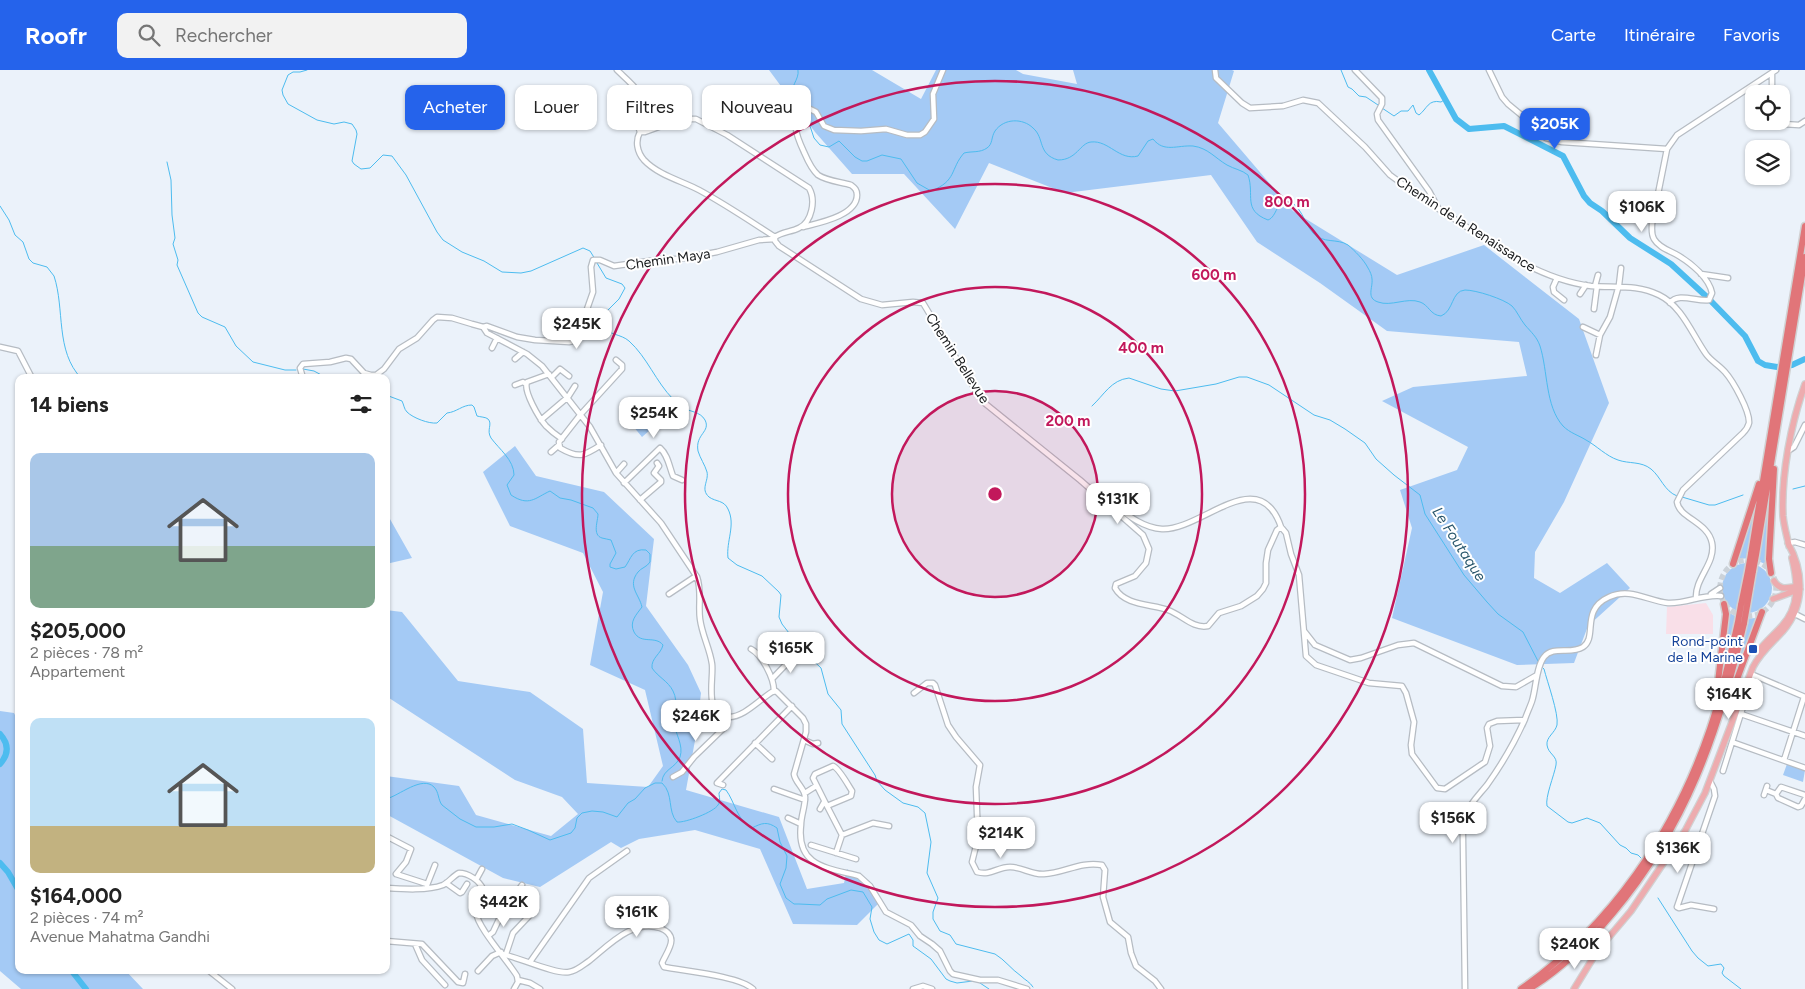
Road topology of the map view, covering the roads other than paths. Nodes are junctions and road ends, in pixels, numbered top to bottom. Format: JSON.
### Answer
{"nodes":[{"id":1,"x":617,"y":70,"type":"edge"},
{"id":2,"x":943,"y":70,"type":"edge"},
{"id":3,"x":1215,"y":70,"type":"edge"},
{"id":4,"x":1356,"y":70,"type":"edge"},
{"id":5,"x":1489,"y":70,"type":"edge"},
{"id":6,"x":1774,"y":71,"type":"edge"},
{"id":7,"x":1773,"y":85,"type":"edge"},
{"id":8,"x":1805,"y":121,"type":"edge"},
{"id":9,"x":1790,"y":124,"type":"edge"},
{"id":10,"x":640,"y":132,"type":"junction"},
{"id":11,"x":1667,"y":149,"type":"junction"},
{"id":12,"x":1438,"y":208,"type":"junction"},
{"id":13,"x":1805,"y":226,"type":"edge"},
{"id":14,"x":801,"y":228,"type":"junction"},
{"id":15,"x":775,"y":238,"type":"junction"},
{"id":16,"x":1805,"y":257,"type":"edge"},
{"id":17,"x":1621,"y":268,"type":"dead end"},
{"id":18,"x":1701,"y":274,"type":"junction"},
{"id":19,"x":1598,"y":275,"type":"dead end"},
{"id":20,"x":1557,"y":278,"type":"junction"},
{"id":21,"x":1728,"y":278,"type":"dead end"},
{"id":22,"x":1586,"y":285,"type":"junction"},
{"id":23,"x":1596,"y":286,"type":"junction"},
{"id":24,"x":1619,"y":286,"type":"junction"},
{"id":25,"x":1580,"y":294,"type":"dead end"},
{"id":26,"x":1564,"y":300,"type":"dead end"},
{"id":27,"x":1670,"y":303,"type":"junction"},
{"id":28,"x":1594,"y":309,"type":"dead end"},
{"id":29,"x":1583,"y":327,"type":"dead end"},
{"id":30,"x":483,"y":328,"type":"junction"},
{"id":31,"x":1600,"y":335,"type":"junction"},
{"id":32,"x":497,"y":338,"type":"junction"},
{"id":33,"x":1789,"y":340,"type":"junction"},
{"id":34,"x":0,"y":347,"type":"edge"},
{"id":35,"x":492,"y":348,"type":"dead end"},
{"id":36,"x":523,"y":352,"type":"junction"},
{"id":37,"x":1596,"y":355,"type":"dead end"},
{"id":38,"x":515,"y":359,"type":"dead end"},
{"id":39,"x":616,"y":360,"type":"dead end"},
{"id":40,"x":30,"y":374,"type":"edge"},
{"id":41,"x":302,"y":374,"type":"edge"},
{"id":42,"x":368,"y":374,"type":"edge"},
{"id":43,"x":377,"y":374,"type":"edge"},
{"id":44,"x":550,"y":376,"type":"junction"},
{"id":45,"x":569,"y":376,"type":"dead end"},
{"id":46,"x":526,"y":384,"type":"junction"},
{"id":47,"x":1805,"y":384,"type":"edge"},
{"id":48,"x":515,"y":385,"type":"dead end"},
{"id":49,"x":575,"y":386,"type":"dead end"},
{"id":50,"x":1779,"y":395,"type":"junction"},
{"id":51,"x":568,"y":397,"type":"junction"},
{"id":52,"x":581,"y":414,"type":"junction"},
{"id":53,"x":1774,"y":414,"type":"junction"},
{"id":54,"x":541,"y":420,"type":"junction"},
{"id":55,"x":1805,"y":425,"type":"edge"},
{"id":56,"x":562,"y":439,"type":"junction"},
{"id":57,"x":559,"y":445,"type":"junction"},
{"id":58,"x":601,"y":445,"type":"junction"},
{"id":59,"x":1788,"y":451,"type":"junction"},
{"id":60,"x":550,"y":452,"type":"dead end"},
{"id":61,"x":657,"y":463,"type":"dead end"},
{"id":62,"x":624,"y":464,"type":"dead end"},
{"id":63,"x":616,"y":473,"type":"junction"},
{"id":64,"x":682,"y":480,"type":"dead end"},
{"id":65,"x":624,"y":483,"type":"junction"},
{"id":66,"x":1088,"y":487,"type":"junction"},
{"id":67,"x":640,"y":500,"type":"junction"},
{"id":68,"x":1281,"y":527,"type":"junction"},
{"id":69,"x":1788,"y":543,"type":"junction"},
{"id":70,"x":1805,"y":545,"type":"edge"},
{"id":71,"x":1753,"y":554,"type":"junction"},
{"id":72,"x":1733,"y":564,"type":"dead end"},
{"id":73,"x":1794,"y":568,"type":"junction"},
{"id":74,"x":1771,"y":573,"type":"dead end"},
{"id":75,"x":696,"y":576,"type":"junction"},
{"id":76,"x":1774,"y":581,"type":"tunnel mouth"},
{"id":77,"x":1790,"y":587,"type":"junction"},
{"id":78,"x":1720,"y":588,"type":"dead end"},
{"id":79,"x":1799,"y":588,"type":"junction"},
{"id":80,"x":669,"y":594,"type":"dead end"},
{"id":81,"x":1710,"y":595,"type":"junction"},
{"id":82,"x":1783,"y":595,"type":"junction"},
{"id":83,"x":1721,"y":596,"type":"dead end"},
{"id":84,"x":1696,"y":598,"type":"junction"},
{"id":85,"x":1774,"y":599,"type":"dead end"},
{"id":86,"x":1724,"y":604,"type":"dead end"},
{"id":87,"x":1794,"y":611,"type":"junction"},
{"id":88,"x":1762,"y":612,"type":"dead end"},
{"id":89,"x":1805,"y":619,"type":"edge"},
{"id":90,"x":1741,"y":622,"type":"junction"},
{"id":91,"x":1303,"y":630,"type":"junction"},
{"id":92,"x":751,"y":649,"type":"dead end"},
{"id":93,"x":1762,"y":649,"type":"junction"},
{"id":94,"x":795,"y":655,"type":"dead end"},
{"id":95,"x":1538,"y":674,"type":"junction"},
{"id":96,"x":1752,"y":675,"type":"junction"},
{"id":97,"x":772,"y":679,"type":"junction"},
{"id":98,"x":774,"y":691,"type":"junction"},
{"id":99,"x":914,"y":692,"type":"dead end"},
{"id":100,"x":1804,"y":697,"type":"edge"},
{"id":101,"x":792,"y":706,"type":"junction"},
{"id":102,"x":1741,"y":714,"type":"junction"},
{"id":103,"x":729,"y":717,"type":"junction"},
{"id":104,"x":1524,"y":720,"type":"junction"},
{"id":105,"x":1727,"y":731,"type":"junction"},
{"id":106,"x":1792,"y":732,"type":"junction"},
{"id":107,"x":1805,"y":736,"type":"edge"},
{"id":108,"x":804,"y":740,"type":"junction"},
{"id":109,"x":1732,"y":742,"type":"junction"},
{"id":110,"x":755,"y":743,"type":"junction"},
{"id":111,"x":818,"y":743,"type":"dead end"},
{"id":112,"x":772,"y":758,"type":"dead end"},
{"id":113,"x":1784,"y":760,"type":"junction"},
{"id":114,"x":1702,"y":765,"type":"junction"},
{"id":115,"x":1805,"y":768,"type":"edge"},
{"id":116,"x":1723,"y":771,"type":"dead end"},
{"id":117,"x":673,"y":777,"type":"dead end"},
{"id":118,"x":1710,"y":782,"type":"junction"},
{"id":119,"x":723,"y":785,"type":"dead end"},
{"id":120,"x":816,"y":786,"type":"junction"},
{"id":121,"x":774,"y":789,"type":"dead end"},
{"id":122,"x":1766,"y":791,"type":"dead end"},
{"id":123,"x":804,"y":793,"type":"junction"},
{"id":124,"x":1776,"y":794,"type":"junction"},
{"id":125,"x":1805,"y":795,"type":"edge"},
{"id":126,"x":1805,"y":799,"type":"edge"},
{"id":127,"x":805,"y":800,"type":"junction"},
{"id":128,"x":826,"y":804,"type":"junction"},
{"id":129,"x":1678,"y":805,"type":"junction"},
{"id":130,"x":820,"y":809,"type":"dead end"},
{"id":131,"x":869,"y":816,"type":"dead end"},
{"id":132,"x":788,"y":818,"type":"dead end"},
{"id":133,"x":871,"y":823,"type":"junction"},
{"id":134,"x":801,"y":824,"type":"junction"},
{"id":135,"x":889,"y":826,"type":"dead end"},
{"id":136,"x":842,"y":834,"type":"junction"},
{"id":137,"x":390,"y":838,"type":"edge"},
{"id":138,"x":811,"y":845,"type":"dead end"},
{"id":139,"x":411,"y":849,"type":"junction"},
{"id":140,"x":417,"y":851,"type":"dead end"},
{"id":141,"x":628,"y":851,"type":"dead end"},
{"id":142,"x":836,"y":853,"type":"junction"},
{"id":143,"x":856,"y":859,"type":"dead end"},
{"id":144,"x":435,"y":866,"type":"dead end"},
{"id":145,"x":482,"y":869,"type":"dead end"},
{"id":146,"x":476,"y":880,"type":"junction"},
{"id":147,"x":446,"y":883,"type":"junction"},
{"id":148,"x":467,"y":884,"type":"dead end"},
{"id":149,"x":522,"y":885,"type":"dead end"},
{"id":150,"x":426,"y":886,"type":"junction"},
{"id":151,"x":390,"y":888,"type":"edge"},
{"id":152,"x":1714,"y":909,"type":"dead end"},
{"id":153,"x":530,"y":916,"type":"dead end"},
{"id":154,"x":488,"y":936,"type":"junction"},
{"id":155,"x":390,"y":941,"type":"edge"},
{"id":156,"x":416,"y":944,"type":"junction"},
{"id":157,"x":503,"y":953,"type":"junction"},
{"id":158,"x":530,"y":962,"type":"junction"},
{"id":159,"x":1590,"y":965,"type":"junction"},
{"id":160,"x":478,"y":971,"type":"dead end"},
{"id":161,"x":213,"y":974,"type":"edge"},
{"id":162,"x":465,"y":974,"type":"dead end"},
{"id":163,"x":518,"y":980,"type":"junction"},
{"id":164,"x":445,"y":985,"type":"dead end"},
{"id":165,"x":232,"y":989,"type":"edge"},
{"id":166,"x":514,"y":989,"type":"edge"},
{"id":167,"x":540,"y":989,"type":"edge"},
{"id":168,"x":752,"y":989,"type":"edge"},
{"id":169,"x":912,"y":989,"type":"edge"},
{"id":170,"x":932,"y":989,"type":"edge"},
{"id":171,"x":1027,"y":989,"type":"edge"},
{"id":172,"x":1161,"y":989,"type":"edge"},
{"id":173,"x":1464,"y":989,"type":"edge"},
{"id":174,"x":1521,"y":989,"type":"edge"},
{"id":175,"x":1529,"y":989,"type":"edge"},
{"id":176,"x":1577,"y":989,"type":"edge"}],
"edges":[{"from":1,"to":10,"type":"street"},
{"from":2,"to":14,"type":"street"},
{"from":3,"to":12,"type":"street","name":"Chemin de la Renaissance"},
{"from":4,"to":12,"type":"street"},
{"from":5,"to":11,"type":"street"},
{"from":6,"to":7,"type":"street"},
{"from":6,"to":11,"type":"street"},
{"from":8,"to":9,"type":"street"},
{"from":10,"to":14,"type":"street"},
{"from":10,"to":15,"type":"street"},
{"from":11,"to":18,"type":"street"},
{"from":12,"to":20,"type":"street","name":"Chemin de la Renaissance"},
{"from":13,"to":33,"type":"highway"},
{"from":14,"to":15,"type":"street"},
{"from":15,"to":30,"type":"street","name":"Chemin Maya"},
{"from":15,"to":66,"type":"street","name":"Chemin Bellevue"},
{"from":16,"to":33,"type":"highway"},
{"from":17,"to":24,"type":"street"},
{"from":18,"to":21,"type":"street"},
{"from":18,"to":27,"type":"street"},
{"from":19,"to":23,"type":"street"},
{"from":20,"to":22,"type":"street","name":"Chemin de la Renaissance"},
{"from":20,"to":26,"type":"street"},
{"from":22,"to":23,"type":"street","name":"Chemin de la Renaissance"},
{"from":22,"to":25,"type":"street"},
{"from":23,"to":24,"type":"street","name":"Chemin de la Renaissance"},
{"from":23,"to":28,"type":"street"},
{"from":24,"to":27,"type":"street","name":"Chemin de la Renaissance"},
{"from":24,"to":31,"type":"street"},
{"from":27,"to":84,"type":"street","name":"Chemin de la Renaissance"},
{"from":29,"to":31,"type":"street"},
{"from":30,"to":32,"type":"street"},
{"from":30,"to":43,"type":"street"},
{"from":31,"to":37,"type":"street"},
{"from":32,"to":35,"type":"street"},
{"from":32,"to":36,"type":"street"},
{"from":33,"to":50,"type":"highway"},
{"from":34,"to":40,"type":"street"},
{"from":36,"to":38,"type":"street"},
{"from":36,"to":44,"type":"street"},
{"from":39,"to":52,"type":"street"},
{"from":41,"to":42,"type":"street"},
{"from":44,"to":45,"type":"street"},
{"from":44,"to":46,"type":"street"},
{"from":44,"to":51,"type":"street"},
{"from":46,"to":48,"type":"street"},
{"from":46,"to":54,"type":"street"},
{"from":47,"to":59,"type":"main road"},
{"from":49,"to":51,"type":"street"},
{"from":50,"to":53,"type":"highway"},
{"from":50,"to":71,"type":"highway"},
{"from":50,"to":74,"type":"highway"},
{"from":51,"to":52,"type":"street"},
{"from":51,"to":54,"type":"street"},
{"from":52,"to":56,"type":"street"},
{"from":52,"to":58,"type":"street"},
{"from":53,"to":71,"type":"highway"},
{"from":53,"to":72,"type":"highway"},
{"from":54,"to":56,"type":"street"},
{"from":55,"to":59,"type":"street"},
{"from":56,"to":57,"type":"street"},
{"from":57,"to":58,"type":"street"},
{"from":57,"to":60,"type":"street"},
{"from":58,"to":63,"type":"street"},
{"from":59,"to":69,"type":"main road"},
{"from":61,"to":67,"type":"street"},
{"from":62,"to":63,"type":"street"},
{"from":63,"to":65,"type":"street"},
{"from":64,"to":65,"type":"street"},
{"from":65,"to":67,"type":"street"},
{"from":66,"to":68,"type":"street"},
{"from":66,"to":68,"type":"street","name":"Chemin Bellevue"},
{"from":67,"to":75,"type":"street"},
{"from":68,"to":91,"type":"street"},
{"from":69,"to":70,"type":"street"},
{"from":69,"to":73,"type":"main road"},
{"from":69,"to":79,"type":"main road"},
{"from":71,"to":90,"type":"highway","bridge":true},
{"from":73,"to":77,"type":"main road"},
{"from":73,"to":79,"type":"main road"},
{"from":75,"to":80,"type":"street"},
{"from":75,"to":103,"type":"street"},
{"from":76,"to":77,"type":"main road"},
{"from":77,"to":79,"type":"main road"},
{"from":78,"to":81,"type":"street"},
{"from":79,"to":82,"type":"main road"},
{"from":79,"to":87,"type":"main road"},
{"from":79,"to":87,"type":"main road"},
{"from":81,"to":83,"type":"street"},
{"from":81,"to":84,"type":"street"},
{"from":82,"to":85,"type":"main road"},
{"from":82,"to":87,"type":"main road"},
{"from":84,"to":95,"type":"street"},
{"from":86,"to":129,"type":"highway"},
{"from":87,"to":89,"type":"street"},
{"from":87,"to":93,"type":"main road"},
{"from":87,"to":93,"type":"main road"},
{"from":88,"to":114,"type":"highway"},
{"from":90,"to":114,"type":"highway"},
{"from":90,"to":129,"type":"highway"},
{"from":91,"to":95,"type":"street"},
{"from":91,"to":104,"type":"street"},
{"from":92,"to":97,"type":"street"},
{"from":93,"to":96,"type":"main road"},
{"from":93,"to":105,"type":"main road"},
{"from":94,"to":97,"type":"street"},
{"from":95,"to":104,"type":"street"},
{"from":96,"to":100,"type":"street"},
{"from":96,"to":102,"type":"street"},
{"from":96,"to":105,"type":"main road"},
{"from":97,"to":98,"type":"street"},
{"from":98,"to":101,"type":"street"},
{"from":98,"to":103,"type":"street"},
{"from":99,"to":172,"type":"street"},
{"from":100,"to":106,"type":"street"},
{"from":101,"to":108,"type":"street"},
{"from":101,"to":110,"type":"street"},
{"from":102,"to":106,"type":"street"},
{"from":102,"to":109,"type":"street"},
{"from":103,"to":117,"type":"street"},
{"from":104,"to":173,"type":"street"},
{"from":105,"to":118,"type":"main road"},
{"from":106,"to":107,"type":"street"},
{"from":106,"to":113,"type":"street"},
{"from":108,"to":111,"type":"street"},
{"from":108,"to":123,"type":"street"},
{"from":109,"to":113,"type":"street"},
{"from":109,"to":116,"type":"street"},
{"from":110,"to":112,"type":"street"},
{"from":110,"to":119,"type":"street"},
{"from":113,"to":115,"type":"street"},
{"from":114,"to":175,"type":"highway"},
{"from":118,"to":152,"type":"street"},
{"from":118,"to":159,"type":"main road"},
{"from":120,"to":123,"type":"street"},
{"from":120,"to":128,"type":"street"},
{"from":120,"to":128,"type":"street"},
{"from":121,"to":127,"type":"street"},
{"from":122,"to":124,"type":"street"},
{"from":123,"to":127,"type":"street"},
{"from":124,"to":125,"type":"street"},
{"from":124,"to":126,"type":"street"},
{"from":127,"to":134,"type":"street"},
{"from":128,"to":130,"type":"street"},
{"from":128,"to":136,"type":"street"},
{"from":129,"to":174,"type":"highway"},
{"from":131,"to":133,"type":"street"},
{"from":132,"to":134,"type":"street"},
{"from":133,"to":135,"type":"street"},
{"from":133,"to":136,"type":"street"},
{"from":134,"to":171,"type":"street"},
{"from":136,"to":142,"type":"street"},
{"from":137,"to":139,"type":"street"},
{"from":138,"to":142,"type":"street"},
{"from":139,"to":140,"type":"street"},
{"from":139,"to":150,"type":"street"},
{"from":141,"to":158,"type":"street"},
{"from":142,"to":143,"type":"street"},
{"from":144,"to":150,"type":"street"},
{"from":145,"to":146,"type":"street"},
{"from":146,"to":147,"type":"street"},
{"from":146,"to":154,"type":"street"},
{"from":147,"to":148,"type":"street"},
{"from":147,"to":150,"type":"street"},
{"from":149,"to":154,"type":"street"},
{"from":150,"to":151,"type":"street"},
{"from":153,"to":157,"type":"street"},
{"from":154,"to":157,"type":"street"},
{"from":155,"to":156,"type":"street"},
{"from":156,"to":162,"type":"street"},
{"from":156,"to":164,"type":"street"},
{"from":157,"to":158,"type":"street"},
{"from":157,"to":160,"type":"street"},
{"from":157,"to":163,"type":"street"},
{"from":158,"to":168,"type":"street"},
{"from":159,"to":176,"type":"main road"},
{"from":159,"to":176,"type":"main road"},
{"from":161,"to":165,"type":"street"},
{"from":163,"to":166,"type":"street"},
{"from":163,"to":167,"type":"street"},
{"from":169,"to":170,"type":"street"}]}
